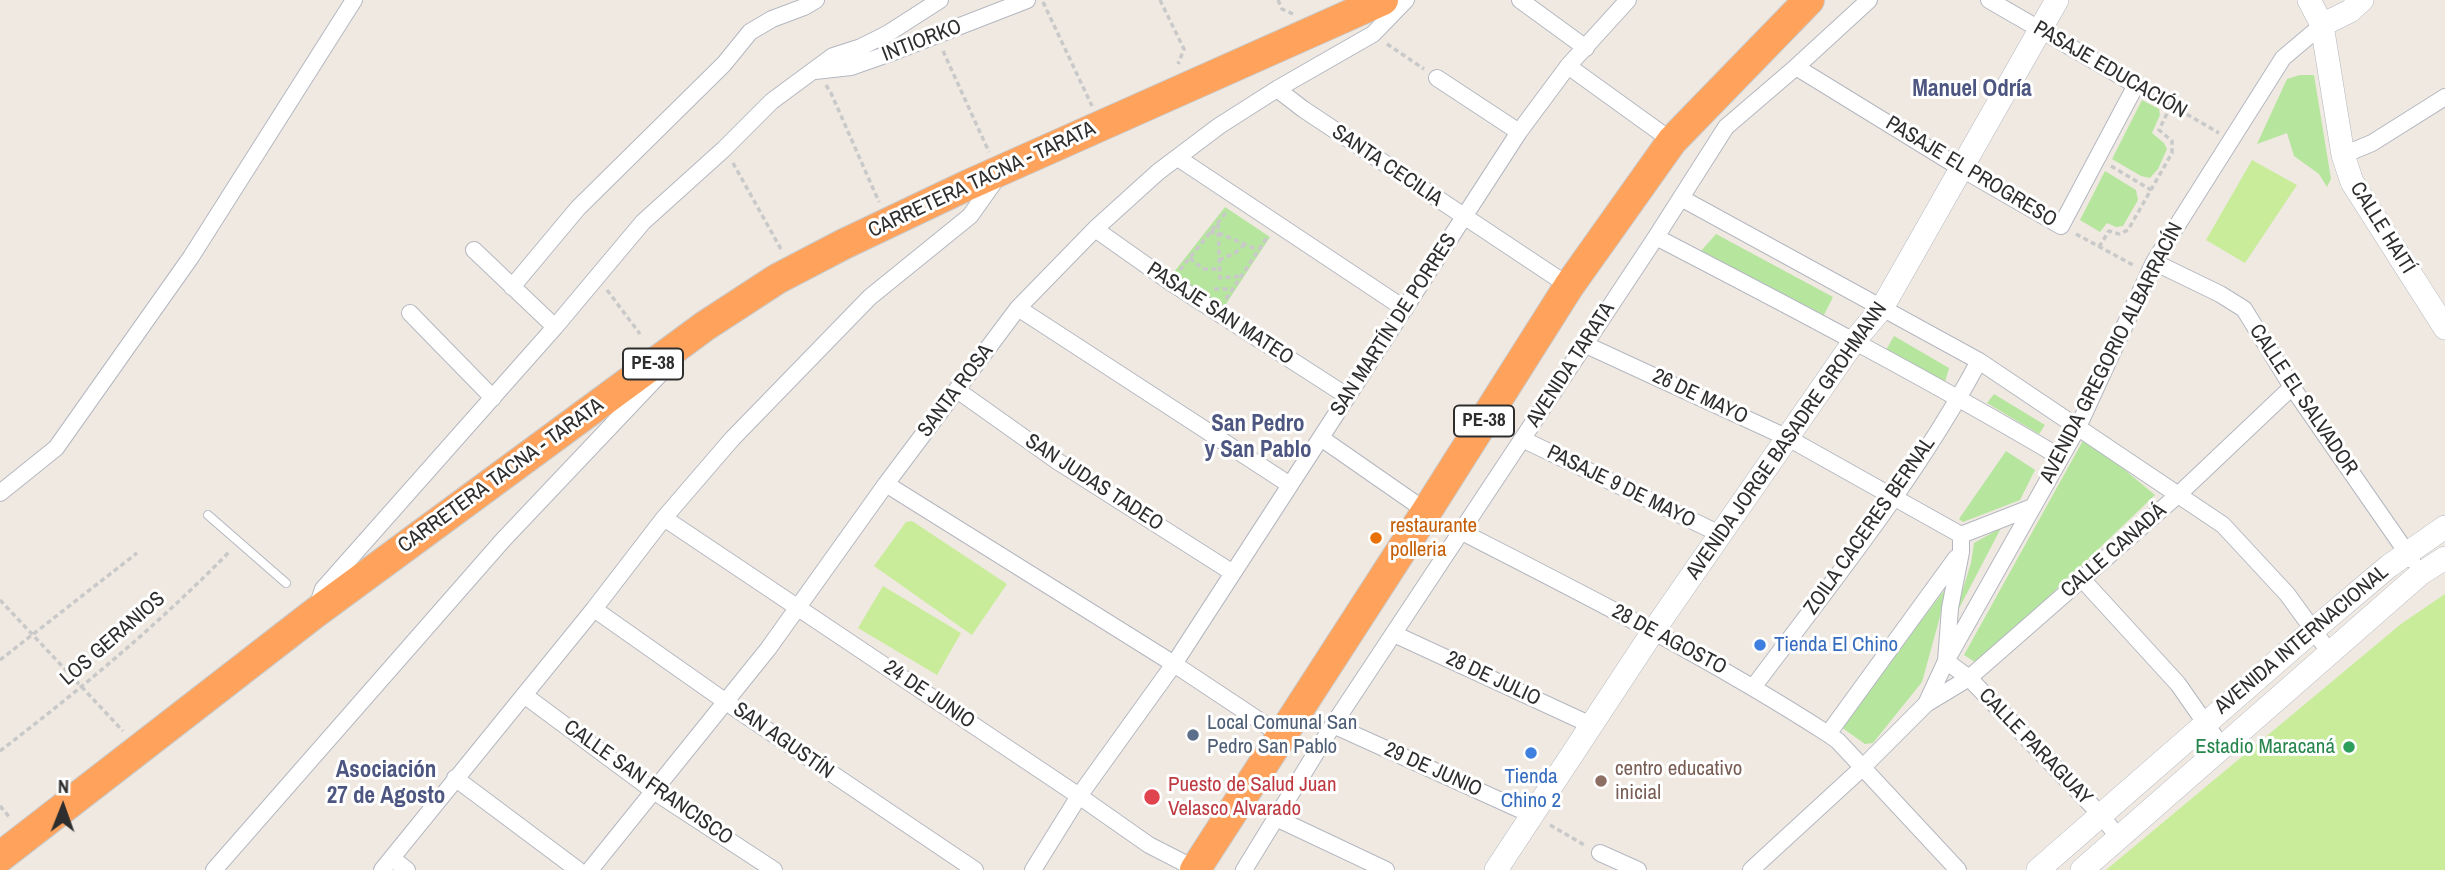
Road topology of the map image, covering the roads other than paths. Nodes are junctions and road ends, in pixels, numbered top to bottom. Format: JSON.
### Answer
{"nodes":[{"id":1,"x":354,"y":0,"type":"edge"},
{"id":2,"x":816,"y":0,"type":"edge"},
{"id":3,"x":940,"y":0,"type":"edge"},
{"id":4,"x":1027,"y":0,"type":"edge"},
{"id":5,"x":1406,"y":0,"type":"edge"},
{"id":6,"x":1520,"y":0,"type":"edge"},
{"id":7,"x":1628,"y":0,"type":"edge"},
{"id":8,"x":1809,"y":0,"type":"edge"},
{"id":9,"x":1869,"y":0,"type":"edge"},
{"id":10,"x":1989,"y":0,"type":"edge"},
{"id":11,"x":2057,"y":0,"type":"edge"},
{"id":12,"x":2309,"y":0,"type":"edge"},
{"id":13,"x":2362,"y":0,"type":"edge"},
{"id":14,"x":1374,"y":10,"type":"edge"},
{"id":15,"x":2322,"y":24,"type":"junction"},
{"id":16,"x":2040,"y":30,"type":"junction"},
{"id":17,"x":1586,"y":48,"type":"junction"},
{"id":18,"x":1568,"y":66,"type":"junction"},
{"id":19,"x":1796,"y":67,"type":"junction"},
{"id":20,"x":815,"y":71,"type":"junction"},
{"id":21,"x":1437,"y":78,"type":"road end"},
{"id":22,"x":1277,"y":89,"type":"junction"},
{"id":23,"x":2445,"y":97,"type":"edge"},
{"id":24,"x":1700,"y":110,"type":"junction"},
{"id":25,"x":1726,"y":127,"type":"junction"},
{"id":26,"x":1519,"y":132,"type":"junction"},
{"id":27,"x":1672,"y":141,"type":"junction"},
{"id":28,"x":2343,"y":155,"type":"junction"},
{"id":29,"x":1178,"y":158,"type":"junction"},
{"id":30,"x":996,"y":163,"type":"junction"},
{"id":31,"x":1962,"y":169,"type":"junction"},
{"id":32,"x":1681,"y":198,"type":"junction"},
{"id":33,"x":1464,"y":217,"type":"junction"},
{"id":34,"x":2062,"y":226,"type":"joint"},
{"id":35,"x":1095,"y":229,"type":"junction"},
{"id":36,"x":1656,"y":237,"type":"junction"},
{"id":37,"x":474,"y":250,"type":"dead end"},
{"id":38,"x":2151,"y":268,"type":"junction"},
{"id":39,"x":1569,"y":286,"type":"junction"},
{"id":40,"x":512,"y":288,"type":"junction"},
{"id":41,"x":1018,"y":308,"type":"junction"},
{"id":42,"x":1882,"y":308,"type":"junction"},
{"id":43,"x":1405,"y":309,"type":"junction"},
{"id":44,"x":410,"y":313,"type":"dead end"},
{"id":45,"x":705,"y":326,"type":"junction"},
{"id":46,"x":555,"y":327,"type":"junction"},
{"id":47,"x":2445,"y":328,"type":"edge"},
{"id":48,"x":1855,"y":340,"type":"junction"},
{"id":49,"x":1584,"y":344,"type":"junction"},
{"id":50,"x":1979,"y":361,"type":"junction"},
{"id":51,"x":2292,"y":387,"type":"junction"},
{"id":52,"x":957,"y":390,"type":"junction"},
{"id":53,"x":1348,"y":397,"type":"junction"},
{"id":54,"x":493,"y":398,"type":"junction"},
{"id":55,"x":1960,"y":398,"type":"junction"},
{"id":56,"x":2078,"y":427,"type":"junction"},
{"id":57,"x":1321,"y":438,"type":"junction"},
{"id":58,"x":1788,"y":438,"type":"junction"},
{"id":59,"x":1522,"y":439,"type":"junction"},
{"id":60,"x":2060,"y":457,"type":"junction"},
{"id":61,"x":886,"y":484,"type":"junction"},
{"id":62,"x":1290,"y":485,"type":"junction"},
{"id":63,"x":0,"y":494,"type":"edge"},
{"id":64,"x":2179,"y":494,"type":"junction"},
{"id":65,"x":1894,"y":499,"type":"junction"},
{"id":66,"x":2031,"y":508,"type":"junction"},
{"id":67,"x":1426,"y":512,"type":"junction"},
{"id":68,"x":208,"y":515,"type":"dead end"},
{"id":69,"x":664,"y":518,"type":"junction"},
{"id":70,"x":2445,"y":527,"type":"edge"},
{"id":71,"x":1462,"y":532,"type":"junction"},
{"id":72,"x":1720,"y":534,"type":"junction"},
{"id":73,"x":1961,"y":543,"type":"junction"},
{"id":74,"x":2407,"y":552,"type":"junction"},
{"id":75,"x":2445,"y":558,"type":"edge"},
{"id":76,"x":1233,"y":573,"type":"junction"},
{"id":77,"x":2420,"y":575,"type":"junction"},
{"id":78,"x":2081,"y":579,"type":"junction"},
{"id":79,"x":286,"y":583,"type":"dead end"},
{"id":80,"x":799,"y":607,"type":"junction"},
{"id":81,"x":594,"y":609,"type":"junction"},
{"id":82,"x":315,"y":613,"type":"junction"},
{"id":83,"x":1654,"y":630,"type":"junction"},
{"id":84,"x":2312,"y":631,"type":"junction"},
{"id":85,"x":1394,"y":634,"type":"junction"},
{"id":86,"x":2330,"y":653,"type":"junction"},
{"id":87,"x":1946,"y":661,"type":"junction"},
{"id":88,"x":1174,"y":664,"type":"junction"},
{"id":89,"x":1969,"y":678,"type":"junction"},
{"id":90,"x":1755,"y":686,"type":"junction"},
{"id":91,"x":524,"y":695,"type":"junction"},
{"id":92,"x":727,"y":702,"type":"junction"},
{"id":93,"x":1926,"y":704,"type":"junction"},
{"id":94,"x":2204,"y":722,"type":"junction"},
{"id":95,"x":1333,"y":725,"type":"junction"},
{"id":96,"x":1591,"y":725,"type":"junction"},
{"id":97,"x":1828,"y":734,"type":"junction"},
{"id":98,"x":1281,"y":735,"type":"junction"},
{"id":99,"x":2222,"y":747,"type":"junction"},
{"id":100,"x":1862,"y":768,"type":"junction"},
{"id":101,"x":455,"y":778,"type":"junction"},
{"id":102,"x":655,"y":792,"type":"junction"},
{"id":103,"x":1079,"y":796,"type":"junction"},
{"id":104,"x":2100,"y":814,"type":"junction"},
{"id":105,"x":1532,"y":815,"type":"junction"},
{"id":106,"x":1276,"y":817,"type":"junction"},
{"id":107,"x":2119,"y":838,"type":"junction"},
{"id":108,"x":1600,"y":853,"type":"road end"},
{"id":109,"x":0,"y":857,"type":"edge"},
{"id":110,"x":387,"y":864,"type":"edge"},
{"id":111,"x":1196,"y":869,"type":"edge"},
{"id":112,"x":1752,"y":869,"type":"edge"},
{"id":113,"x":214,"y":870,"type":"edge"},
{"id":114,"x":407,"y":870,"type":"edge"},
{"id":115,"x":578,"y":870,"type":"edge"},
{"id":116,"x":590,"y":870,"type":"edge"},
{"id":117,"x":774,"y":870,"type":"edge"},
{"id":118,"x":975,"y":870,"type":"edge"},
{"id":119,"x":1033,"y":870,"type":"edge"},
{"id":120,"x":1244,"y":870,"type":"edge"},
{"id":121,"x":1386,"y":870,"type":"edge"},
{"id":122,"x":1496,"y":870,"type":"edge"},
{"id":123,"x":1638,"y":870,"type":"edge"},
{"id":124,"x":1958,"y":870,"type":"edge"},
{"id":125,"x":2038,"y":870,"type":"edge"},
{"id":126,"x":2082,"y":870,"type":"edge"}],
"edges":[{"from":1,"to":63,"type":"street"},
{"from":2,"to":40,"type":"street"},
{"from":3,"to":20,"type":"street"},
{"from":4,"to":20,"type":"street","name":"INTIORKO"},
{"from":5,"to":14,"type":"street","name":"SANTA ROSA"},
{"from":6,"to":17,"type":"street"},
{"from":7,"to":17,"type":"street","name":"SAN MARTÍN DE PORRES"},
{"from":8,"to":24,"type":"highway","name":"AVENIDA TARATA","number":"PE-38"},
{"from":9,"to":19,"type":"street","name":"AVENIDA TARATA"},
{"from":10,"to":16,"type":"street","name":"PASAJE EDUCACIÓN"},
{"from":11,"to":16,"type":"street","name":"AVENIDA JORGE BASADRE GROHMANN"},
{"from":12,"to":15,"type":"street","name":"CALLE HAITÍ"},
{"from":13,"to":15,"type":"street","name":"AVENIDA GREGORIO ALBARRACÍN"},
{"from":14,"to":22,"type":"street","name":"SANTA ROSA"},
{"from":14,"to":30,"type":"highway","name":"CARRETERA TACNA - TARATA","number":"PE-38"},
{"from":15,"to":28,"type":"street","name":"CALLE HAITÍ"},
{"from":15,"to":38,"type":"street","name":"AVENIDA GREGORIO ALBARRACÍN"},
{"from":16,"to":31,"type":"street","name":"AVENIDA JORGE BASADRE GROHMANN"},
{"from":16,"to":34,"type":"street","name":"PASAJE EDUCACIÓN"},
{"from":17,"to":18,"type":"street","name":"SAN MARTÍN DE PORRES"},
{"from":18,"to":26,"type":"street","name":"SAN MARTÍN DE PORRES"},
{"from":18,"to":27,"type":"street"},
{"from":19,"to":25,"type":"street","name":"AVENIDA TARATA"},
{"from":19,"to":31,"type":"street","name":"PASAJE EL PROGRESO"},
{"from":20,"to":46,"type":"street"},
{"from":21,"to":26,"type":"street"},
{"from":22,"to":29,"type":"street","name":"SANTA ROSA"},
{"from":22,"to":33,"type":"street","name":"SANTA CECILIA"},
{"from":23,"to":28,"type":"street"},
{"from":24,"to":25,"type":"street"},
{"from":24,"to":27,"type":"highway","name":"AVENIDA TARATA","number":"PE-38"},
{"from":25,"to":32,"type":"street","name":"AVENIDA TARATA"},
{"from":26,"to":33,"type":"street","name":"SAN MARTÍN DE PORRES"},
{"from":27,"to":39,"type":"highway","name":"AVENIDA TARATA","number":"PE-38"},
{"from":28,"to":47,"type":"street","name":"CALLE HAITÍ"},
{"from":29,"to":35,"type":"street","name":"SANTA ROSA"},
{"from":29,"to":43,"type":"street"},
{"from":30,"to":45,"type":"highway","name":"CARRETERA TACNA - TARATA","number":"PE-38"},
{"from":30,"to":69,"type":"street"},
{"from":31,"to":34,"type":"street","name":"PASAJE EL PROGRESO"},
{"from":31,"to":42,"type":"street","name":"AVENIDA JORGE BASADRE GROHMANN"},
{"from":32,"to":36,"type":"street","name":"AVENIDA TARATA"},
{"from":32,"to":42,"type":"street"},
{"from":33,"to":39,"type":"street","name":"SANTA CECILIA"},
{"from":33,"to":43,"type":"street","name":"SAN MARTÍN DE PORRES"},
{"from":35,"to":41,"type":"street","name":"SANTA ROSA"},
{"from":35,"to":53,"type":"street","name":"PASAJE SAN MATEO"},
{"from":36,"to":48,"type":"street"},
{"from":36,"to":49,"type":"street","name":"AVENIDA TARATA"},
{"from":37,"to":40,"type":"street"},
{"from":38,"to":51,"type":"street","name":"CALLE EL SALVADOR"},
{"from":38,"to":56,"type":"street","name":"AVENIDA GREGORIO ALBARRACÍN"},
{"from":39,"to":67,"type":"highway","name":"AVENIDA TARATA","number":"PE-38"},
{"from":40,"to":46,"type":"street"},
{"from":41,"to":52,"type":"street","name":"SANTA ROSA"},
{"from":41,"to":62,"type":"street"},
{"from":42,"to":48,"type":"street","name":"AVENIDA JORGE BASADRE GROHMANN"},
{"from":42,"to":50,"type":"street"},
{"from":43,"to":53,"type":"street","name":"SAN MARTÍN DE PORRES"},
{"from":44,"to":54,"type":"street"},
{"from":45,"to":82,"type":"highway","name":"CARRETERA TACNA - TARATA","number":"PE-38"},
{"from":45,"to":113,"type":"street"},
{"from":46,"to":54,"type":"street"},
{"from":48,"to":55,"type":"street"},
{"from":48,"to":58,"type":"street","name":"AVENIDA JORGE BASADRE GROHMANN"},
{"from":49,"to":58,"type":"street","name":"26 DE MAYO"},
{"from":49,"to":59,"type":"street","name":"AVENIDA TARATA"},
{"from":50,"to":55,"type":"street","name":"ZOILA CACERES BERNAL"},
{"from":50,"to":56,"type":"street"},
{"from":51,"to":64,"type":"street","name":"CALLE CANADÁ"},
{"from":51,"to":74,"type":"street","name":"CALLE EL SALVADOR"},
{"from":52,"to":61,"type":"street","name":"SANTA ROSA"},
{"from":52,"to":76,"type":"street","name":"SAN JUDAS TADEO"},
{"from":53,"to":57,"type":"street","name":"SAN MARTÍN DE PORRES"},
{"from":54,"to":82,"type":"street"},
{"from":55,"to":60,"type":"street"},
{"from":55,"to":65,"type":"street","name":"ZOILA CACERES BERNAL"},
{"from":56,"to":60,"type":"street","name":"AVENIDA GREGORIO ALBARRACÍN"},
{"from":56,"to":64,"type":"street"},
{"from":57,"to":62,"type":"street","name":"SAN MARTÍN DE PORRES"},
{"from":57,"to":67,"type":"street"},
{"from":58,"to":65,"type":"street","name":"26 DE MAYO"},
{"from":58,"to":72,"type":"street","name":"AVENIDA JORGE BASADRE GROHMANN"},
{"from":59,"to":71,"type":"street","name":"AVENIDA TARATA"},
{"from":59,"to":72,"type":"street","name":"PASAJE 9 DE MAYO"},
{"from":60,"to":66,"type":"street","name":"AVENIDA GREGORIO ALBARRACÍN"},
{"from":61,"to":80,"type":"street","name":"SANTA ROSA"},
{"from":61,"to":88,"type":"street"},
{"from":62,"to":76,"type":"street","name":"SAN MARTÍN DE PORRES"},
{"from":64,"to":78,"type":"street","name":"CALLE CANADÁ"},
{"from":64,"to":84,"type":"street"},
{"from":65,"to":73,"type":"street","name":"26 DE MAYO"},
{"from":65,"to":90,"type":"street","name":"ZOILA CACERES BERNAL"},
{"from":66,"to":73,"type":"street"},
{"from":66,"to":87,"type":"street","name":"AVENIDA GREGORIO ALBARRACÍN"},
{"from":67,"to":98,"type":"highway","name":"AVENIDA TARATA","number":"PE-38"},
{"from":68,"to":79,"type":"lane"},
{"from":69,"to":80,"type":"street","name":"24 DE JUNIO"},
{"from":69,"to":81,"type":"street"},
{"from":70,"to":74,"type":"street","name":"AVENIDA INTERNACIONAL"},
{"from":71,"to":83,"type":"street","name":"28 DE AGOSTO"},
{"from":71,"to":85,"type":"street","name":"AVENIDA TARATA"},
{"from":72,"to":83,"type":"street","name":"AVENIDA JORGE BASADRE GROHMANN"},
{"from":73,"to":87,"type":"street"},
{"from":73,"to":97,"type":"street"},
{"from":74,"to":77,"type":"street","name":"CALLE EL SALVADOR"},
{"from":74,"to":84,"type":"street","name":"AVENIDA INTERNACIONAL"},
{"from":75,"to":77,"type":"street","name":"AVENIDA INTERNACIONAL"},
{"from":76,"to":88,"type":"street","name":"SAN MARTÍN DE PORRES"},
{"from":77,"to":86,"type":"street","name":"AVENIDA INTERNACIONAL"},
{"from":78,"to":89,"type":"street","name":"CALLE CANADÁ"},
{"from":78,"to":94,"type":"street"},
{"from":80,"to":92,"type":"street","name":"SANTA ROSA"},
{"from":80,"to":103,"type":"street","name":"24 DE JUNIO"},
{"from":81,"to":91,"type":"street"},
{"from":81,"to":92,"type":"street","name":"SAN AGUSTÍN"},
{"from":82,"to":109,"type":"highway","name":"CARRETERA TACNA - TARATA","number":"PE-38"},
{"from":83,"to":90,"type":"street","name":"28 DE AGOSTO"},
{"from":83,"to":96,"type":"street","name":"AVENIDA JORGE BASADRE GROHMANN"},
{"from":84,"to":86,"type":"street"},
{"from":84,"to":94,"type":"street","name":"AVENIDA INTERNACIONAL"},
{"from":85,"to":95,"type":"street","name":"AVENIDA TARATA"},
{"from":85,"to":96,"type":"street","name":"28 DE JULIO"},
{"from":86,"to":99,"type":"street","name":"AVENIDA INTERNACIONAL"},
{"from":87,"to":89,"type":"street","name":"CALLE PARAGUAY"},
{"from":87,"to":93,"type":"street","name":"AVENIDA GREGORIO ALBARRACÍN"},
{"from":88,"to":98,"type":"street"},
{"from":88,"to":103,"type":"street","name":"SAN MARTÍN DE PORRES"},
{"from":89,"to":93,"type":"street","name":"CALLE CANADÁ"},
{"from":89,"to":104,"type":"street","name":"CALLE PARAGUAY"},
{"from":90,"to":97,"type":"street","name":"28 DE AGOSTO"},
{"from":91,"to":101,"type":"street"},
{"from":91,"to":102,"type":"street","name":"CALLE SAN FRANCISCO"},
{"from":92,"to":102,"type":"street","name":"SANTA ROSA"},
{"from":92,"to":118,"type":"street","name":"SAN AGUSTÍN"},
{"from":93,"to":100,"type":"street"},
{"from":94,"to":99,"type":"street"},
{"from":94,"to":104,"type":"street","name":"AVENIDA INTERNACIONAL"},
{"from":95,"to":105,"type":"street","name":"29 DE JUNIO"},
{"from":95,"to":106,"type":"street","name":"AVENIDA TARATA"},
{"from":96,"to":105,"type":"street","name":"AVENIDA JORGE BASADRE GROHMANN"},
{"from":97,"to":100,"type":"street","name":"28 DE AGOSTO"},
{"from":98,"to":111,"type":"highway","name":"AVENIDA TARATA","number":"PE-38"},
{"from":99,"to":107,"type":"street","name":"AVENIDA INTERNACIONAL"},
{"from":100,"to":112,"type":"street"},
{"from":100,"to":124,"type":"street","name":"28 DE AGOSTO"},
{"from":101,"to":110,"type":"street"},
{"from":101,"to":115,"type":"street"},
{"from":102,"to":116,"type":"street","name":"SANTA ROSA"},
{"from":102,"to":117,"type":"street","name":"CALLE SAN FRANCISCO"},
{"from":103,"to":111,"type":"street","name":"24 DE JUNIO"},
{"from":103,"to":119,"type":"street","name":"SAN MARTÍN DE PORRES"},
{"from":104,"to":107,"type":"street","name":"CALLE PARAGUAY"},
{"from":104,"to":125,"type":"street","name":"AVENIDA INTERNACIONAL"},
{"from":105,"to":122,"type":"street","name":"AVENIDA JORGE BASADRE GROHMANN"},
{"from":106,"to":120,"type":"street","name":"AVENIDA TARATA"},
{"from":106,"to":121,"type":"street"},
{"from":107,"to":126,"type":"street","name":"AVENIDA INTERNACIONAL"},
{"from":108,"to":123,"type":"street"},
{"from":110,"to":114,"type":"street"}]}
